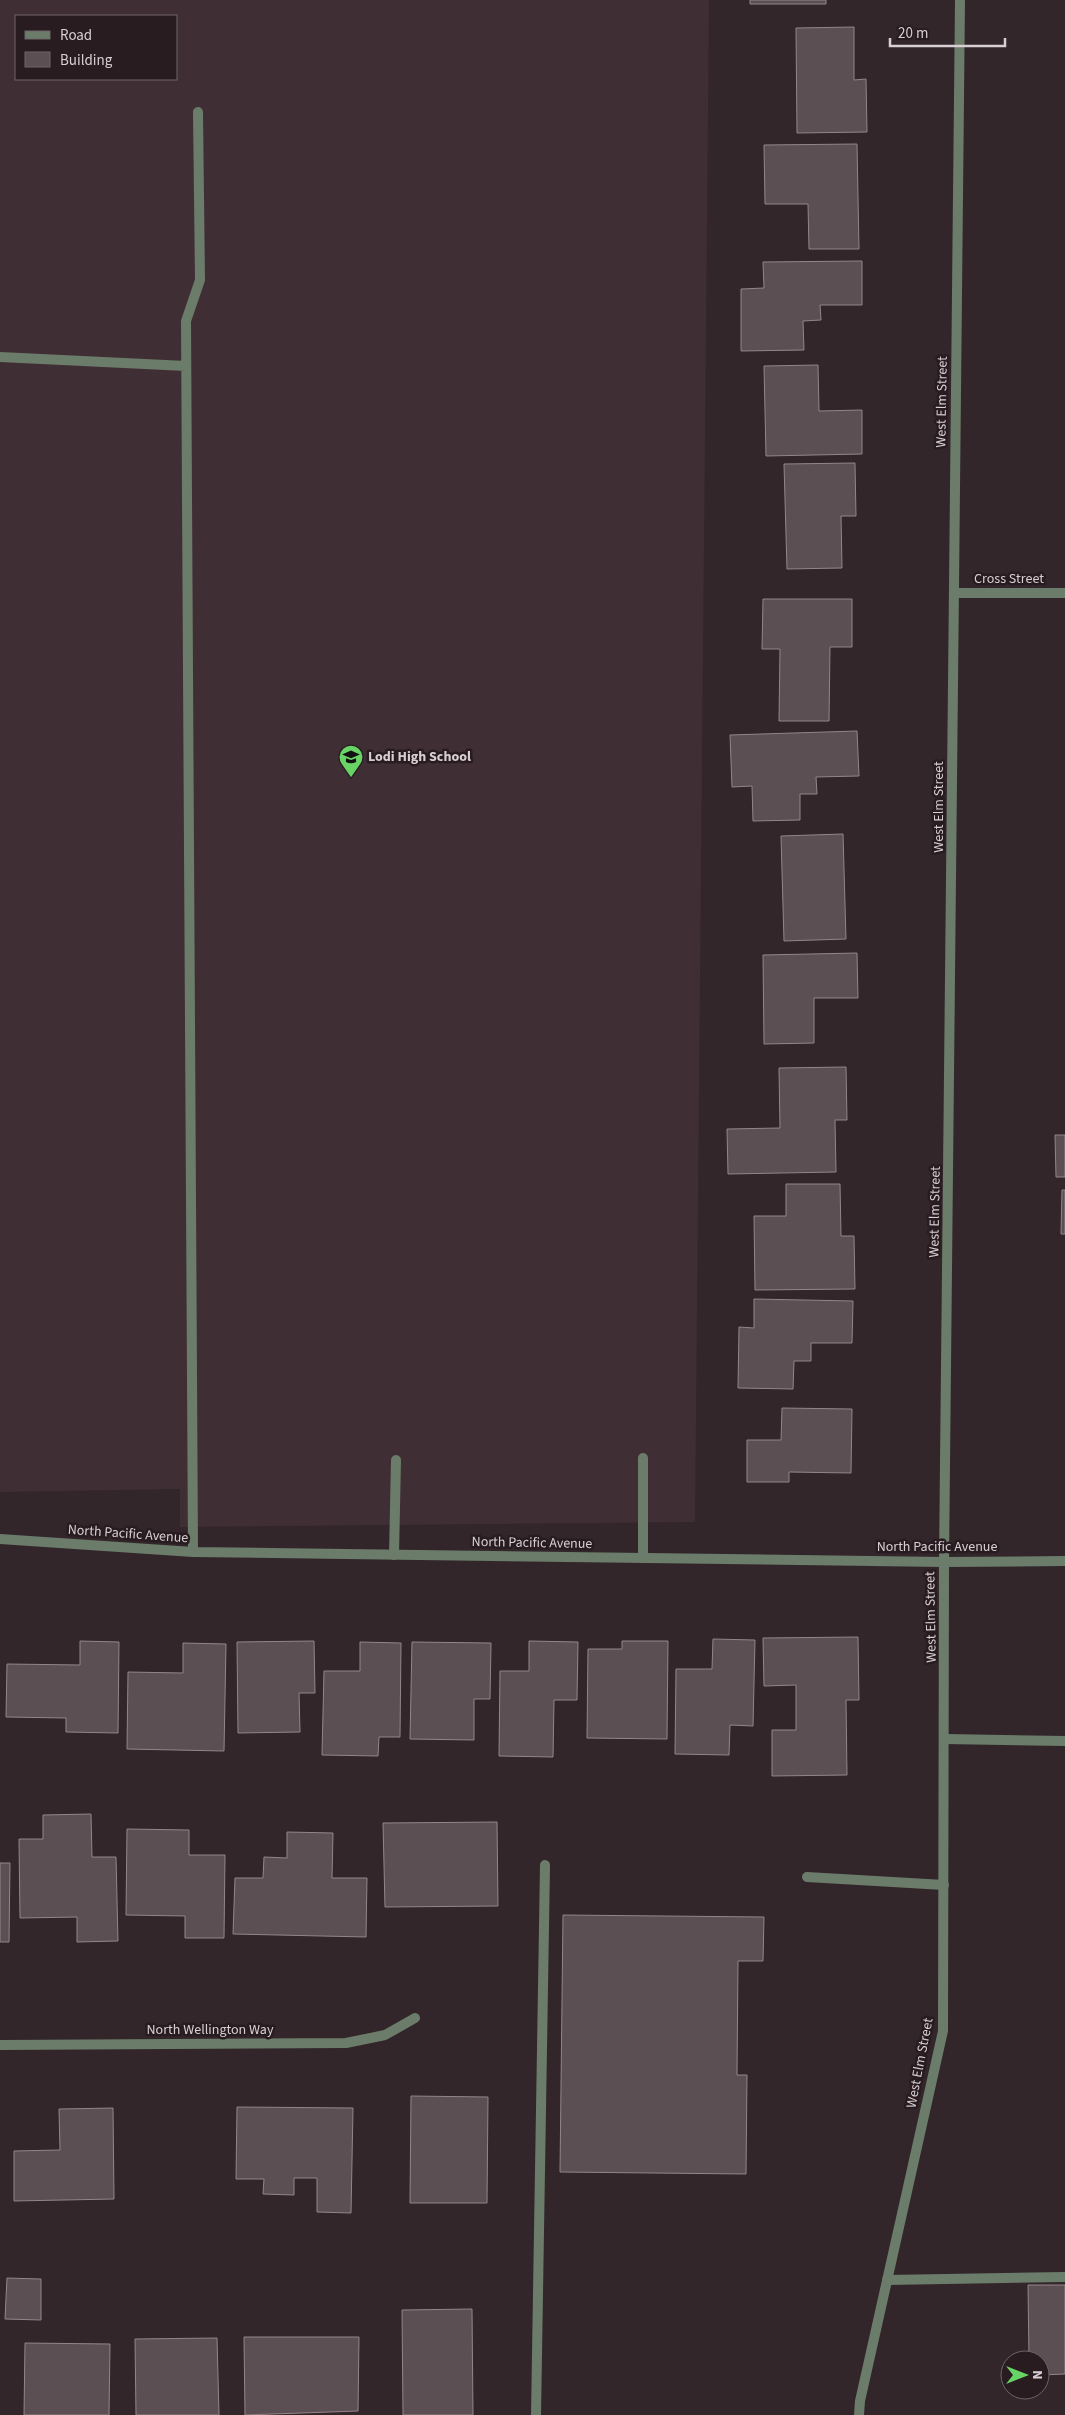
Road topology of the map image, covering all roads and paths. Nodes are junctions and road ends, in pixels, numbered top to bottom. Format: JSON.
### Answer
{"nodes":[{"id":1,"x":960,"y":0,"type":"edge"},
{"id":2,"x":198,"y":112,"type":"dead end"},
{"id":3,"x":0,"y":357,"type":"edge"},
{"id":4,"x":186,"y":366,"type":"junction"},
{"id":5,"x":954,"y":593,"type":"junction"},
{"id":6,"x":1065,"y":593,"type":"edge"},
{"id":7,"x":643,"y":1458,"type":"dead end"},
{"id":8,"x":396,"y":1460,"type":"dead end"},
{"id":9,"x":0,"y":1539,"type":"edge"},
{"id":10,"x":193,"y":1552,"type":"junction"},
{"id":11,"x":394,"y":1555,"type":"junction"},
{"id":12,"x":643,"y":1558,"type":"junction"},
{"id":13,"x":1065,"y":1561,"type":"edge"},
{"id":14,"x":944,"y":1562,"type":"junction"},
{"id":15,"x":945,"y":1739,"type":"junction"},
{"id":16,"x":1065,"y":1741,"type":"edge"},
{"id":17,"x":545,"y":1865,"type":"dead end"},
{"id":18,"x":807,"y":1877,"type":"dead end"},
{"id":19,"x":944,"y":1886,"type":"junction"},
{"id":20,"x":415,"y":2018,"type":"dead end"},
{"id":21,"x":0,"y":2045,"type":"edge"},
{"id":22,"x":1065,"y":2277,"type":"edge"},
{"id":23,"x":887,"y":2280,"type":"junction"},
{"id":24,"x":536,"y":2415,"type":"edge"},
{"id":25,"x":859,"y":2415,"type":"edge"}],
"edges":[{"from":1,"to":5,"type":"street","name":"West Elm Street"},
{"from":2,"to":4,"type":"street"},
{"from":3,"to":4,"type":"street"},
{"from":4,"to":10,"type":"street"},
{"from":5,"to":6,"type":"street","name":"Cross Street"},
{"from":5,"to":14,"type":"street","name":"West Elm Street"},
{"from":7,"to":12,"type":"street"},
{"from":8,"to":11,"type":"street"},
{"from":9,"to":10,"type":"street","name":"North Pacific Avenue"},
{"from":10,"to":11,"type":"street","name":"North Pacific Avenue"},
{"from":11,"to":12,"type":"street","name":"North Pacific Avenue"},
{"from":12,"to":14,"type":"street","name":"North Pacific Avenue"},
{"from":13,"to":14,"type":"street","name":"North Pacific Avenue"},
{"from":14,"to":15,"type":"street","name":"West Elm Street"},
{"from":15,"to":16,"type":"street"},
{"from":15,"to":19,"type":"street","name":"West Elm Street"},
{"from":17,"to":24,"type":"street"},
{"from":18,"to":19,"type":"street"},
{"from":19,"to":23,"type":"street","name":"West Elm Street"},
{"from":20,"to":21,"type":"street","name":"North Wellington Way"},
{"from":22,"to":23,"type":"street"},
{"from":23,"to":25,"type":"street","name":"West Elm Street"}]}
